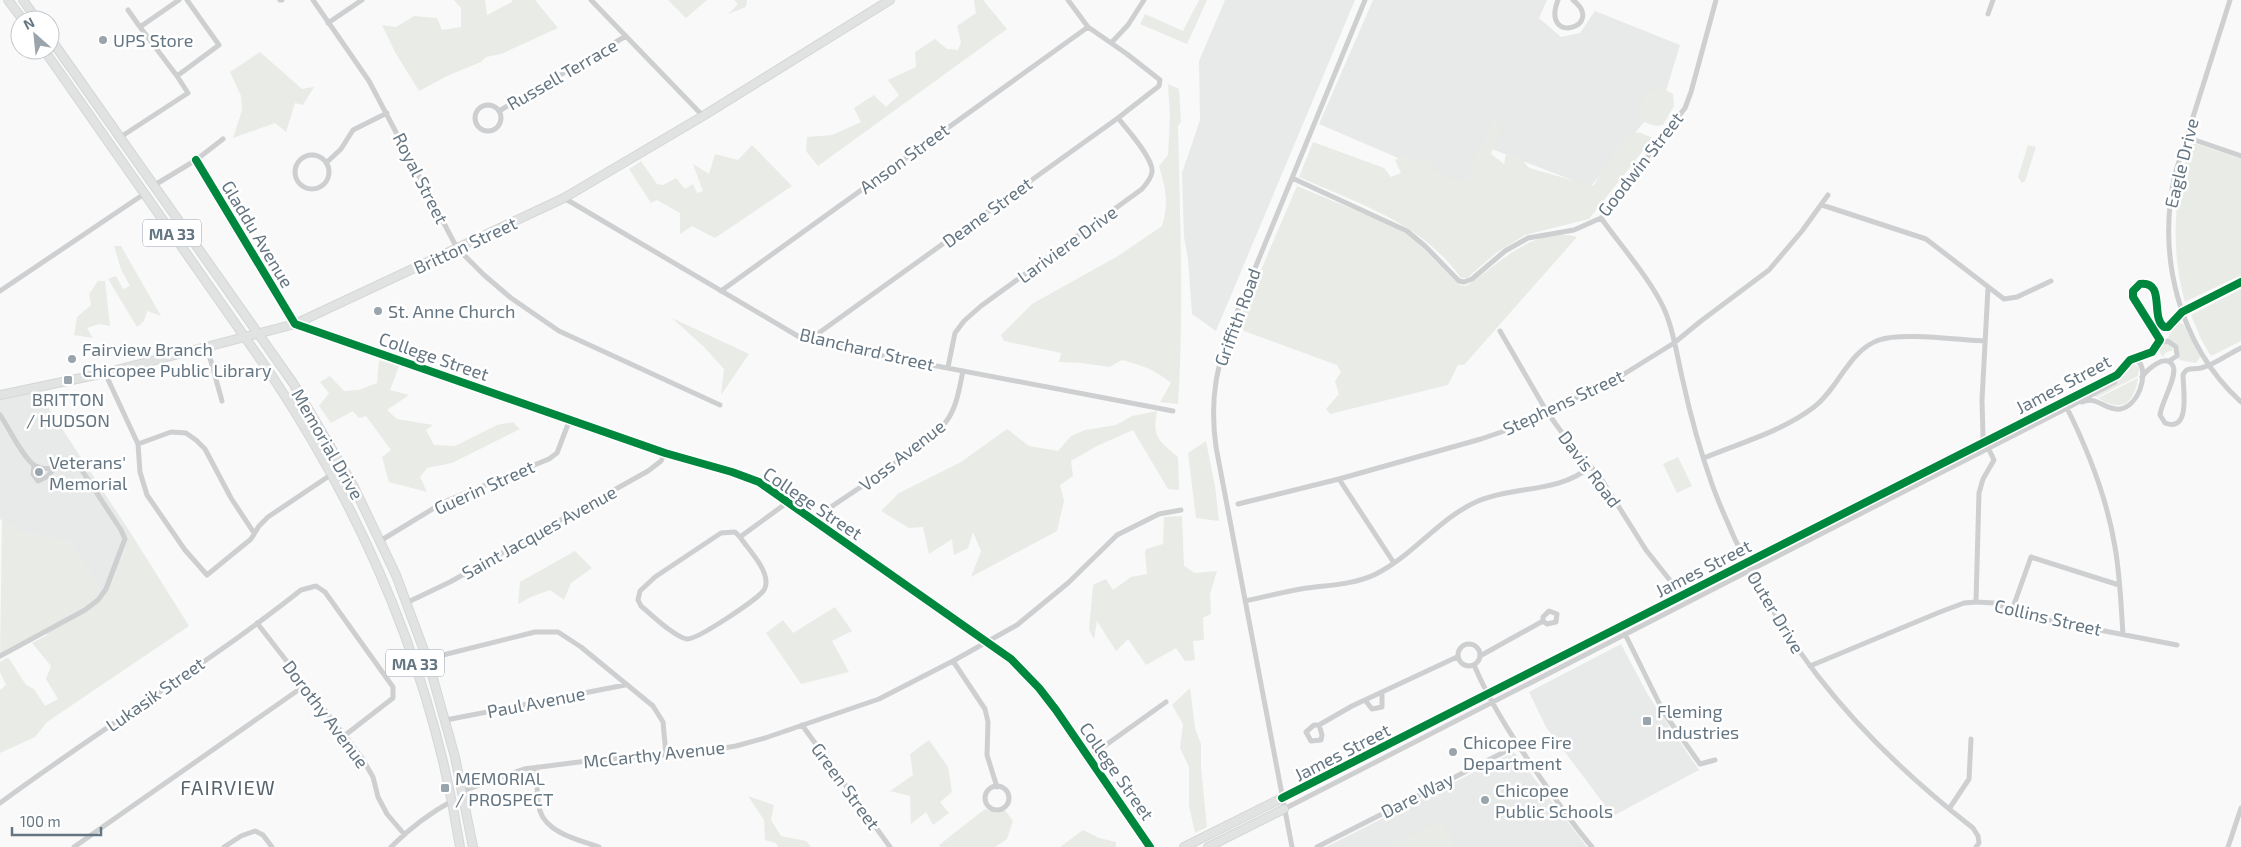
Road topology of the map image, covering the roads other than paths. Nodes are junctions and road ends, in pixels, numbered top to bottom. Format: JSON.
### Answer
{"nodes":[{"id":1,"x":179,"y":0,"type":"edge"},
{"id":2,"x":187,"y":0,"type":"edge"},
{"id":3,"x":313,"y":0,"type":"edge"},
{"id":4,"x":362,"y":0,"type":"edge"},
{"id":5,"x":590,"y":0,"type":"edge"},
{"id":6,"x":890,"y":0,"type":"edge"},
{"id":7,"x":1068,"y":0,"type":"edge"},
{"id":8,"x":1144,"y":0,"type":"edge"},
{"id":9,"x":1365,"y":0,"type":"edge"},
{"id":10,"x":1558,"y":0,"type":"edge"},
{"id":11,"x":1573,"y":0,"type":"edge"},
{"id":12,"x":1716,"y":0,"type":"edge"},
{"id":13,"x":1993,"y":0,"type":"edge"},
{"id":14,"x":2230,"y":0,"type":"edge"},
{"id":15,"x":128,"y":10,"type":"dead end"},
{"id":16,"x":1988,"y":14,"type":"dead end"},
{"id":17,"x":328,"y":23,"type":"junction"},
{"id":18,"x":140,"y":27,"type":"junction"},
{"id":19,"x":1088,"y":27,"type":"junction"},
{"id":20,"x":626,"y":36,"type":"junction"},
{"id":21,"x":1111,"y":42,"type":"junction"},
{"id":22,"x":60,"y":52,"type":"edge"},
{"id":23,"x":51,"y":60,"type":"edge"},
{"id":24,"x":178,"y":76,"type":"junction"},
{"id":25,"x":498,"y":111,"type":"junction"},
{"id":26,"x":387,"y":113,"type":"junction"},
{"id":27,"x":703,"y":116,"type":"junction"},
{"id":28,"x":1118,"y":118,"type":"junction"},
{"id":29,"x":119,"y":138,"type":"junction"},
{"id":30,"x":2186,"y":138,"type":"junction"},
{"id":31,"x":223,"y":139,"type":"dead end"},
{"id":32,"x":2241,"y":156,"type":"edge"},
{"id":33,"x":196,"y":160,"type":"junction"},
{"id":34,"x":326,"y":162,"type":"junction"},
{"id":35,"x":1292,"y":178,"type":"junction"},
{"id":36,"x":153,"y":186,"type":"junction"},
{"id":37,"x":144,"y":194,"type":"junction"},
{"id":38,"x":1828,"y":195,"type":"dead end"},
{"id":39,"x":564,"y":198,"type":"junction"},
{"id":40,"x":1822,"y":205,"type":"junction"},
{"id":41,"x":1601,"y":218,"type":"junction"},
{"id":42,"x":457,"y":248,"type":"junction"},
{"id":43,"x":2051,"y":281,"type":"dead end"},
{"id":44,"x":2241,"y":282,"type":"edge"},
{"id":45,"x":1988,"y":288,"type":"junction"},
{"id":46,"x":0,"y":291,"type":"edge"},
{"id":47,"x":721,"y":291,"type":"junction"},
{"id":48,"x":2182,"y":312,"type":"junction"},
{"id":49,"x":295,"y":324,"type":"junction"},
{"id":50,"x":1500,"y":331,"type":"dead end"},
{"id":51,"x":258,"y":334,"type":"junction"},
{"id":52,"x":246,"y":338,"type":"junction"},
{"id":53,"x":809,"y":340,"type":"junction"},
{"id":54,"x":1985,"y":341,"type":"junction"},
{"id":55,"x":1674,"y":343,"type":"junction"},
{"id":56,"x":2159,"y":343,"type":"junction"},
{"id":57,"x":207,"y":347,"type":"junction"},
{"id":58,"x":2241,"y":348,"type":"edge"},
{"id":59,"x":2133,"y":359,"type":"junction"},
{"id":60,"x":2169,"y":361,"type":"junction"},
{"id":61,"x":2209,"y":365,"type":"junction"},
{"id":62,"x":948,"y":367,"type":"junction"},
{"id":63,"x":964,"y":371,"type":"junction"},
{"id":64,"x":105,"y":372,"type":"junction"},
{"id":65,"x":2114,"y":376,"type":"junction"},
{"id":66,"x":2142,"y":377,"type":"junction"},
{"id":67,"x":0,"y":394,"type":"edge"},
{"id":68,"x":222,"y":401,"type":"dead end"},
{"id":69,"x":2064,"y":401,"type":"junction"},
{"id":70,"x":2241,"y":402,"type":"edge"},
{"id":71,"x":720,"y":405,"type":"dead end"},
{"id":72,"x":2069,"y":407,"type":"junction"},
{"id":73,"x":1173,"y":411,"type":"dead end"},
{"id":74,"x":1548,"y":412,"type":"junction"},
{"id":75,"x":0,"y":415,"type":"edge"},
{"id":76,"x":570,"y":419,"type":"junction"},
{"id":77,"x":1986,"y":441,"type":"junction"},
{"id":78,"x":138,"y":444,"type":"junction"},
{"id":79,"x":1989,"y":448,"type":"junction"},
{"id":80,"x":665,"y":453,"type":"junction"},
{"id":81,"x":1704,"y":458,"type":"junction"},
{"id":82,"x":34,"y":465,"type":"junction"},
{"id":83,"x":1590,"y":467,"type":"junction"},
{"id":84,"x":54,"y":468,"type":"junction"},
{"id":85,"x":332,"y":474,"type":"junction"},
{"id":86,"x":1339,"y":478,"type":"junction"},
{"id":87,"x":788,"y":502,"type":"junction"},
{"id":88,"x":1238,"y":504,"type":"dead end"},
{"id":89,"x":1181,"y":510,"type":"dead end"},
{"id":90,"x":813,"y":519,"type":"junction"},
{"id":91,"x":254,"y":533,"type":"junction"},
{"id":92,"x":740,"y":537,"type":"junction"},
{"id":93,"x":380,"y":541,"type":"junction"},
{"id":94,"x":1394,"y":563,"type":"junction"},
{"id":95,"x":1746,"y":563,"type":"junction"},
{"id":96,"x":1750,"y":570,"type":"junction"},
{"id":97,"x":2119,"y":585,"type":"junction"},
{"id":98,"x":1682,"y":596,"type":"junction"},
{"id":99,"x":1246,"y":601,"type":"junction"},
{"id":100,"x":1976,"y":602,"type":"junction"},
{"id":101,"x":406,"y":603,"type":"junction"},
{"id":102,"x":1686,"y":603,"type":"junction"},
{"id":103,"x":2012,"y":610,"type":"junction"},
{"id":104,"x":1543,"y":620,"type":"dead end"},
{"id":105,"x":257,"y":623,"type":"junction"},
{"id":106,"x":1625,"y":634,"type":"junction"},
{"id":107,"x":2123,"y":634,"type":"junction"},
{"id":108,"x":987,"y":643,"type":"junction"},
{"id":109,"x":2177,"y":645,"type":"dead end"},
{"id":110,"x":0,"y":656,"type":"edge"},
{"id":111,"x":1480,"y":656,"type":"junction"},
{"id":112,"x":1457,"y":657,"type":"junction"},
{"id":113,"x":427,"y":659,"type":"junction"},
{"id":114,"x":953,"y":661,"type":"junction"},
{"id":115,"x":1474,"y":665,"type":"junction"},
{"id":116,"x":1810,"y":666,"type":"junction"},
{"id":117,"x":625,"y":685,"type":"junction"},
{"id":118,"x":304,"y":686,"type":"junction"},
{"id":119,"x":1382,"y":694,"type":"junction"},
{"id":120,"x":1487,"y":695,"type":"junction"},
{"id":121,"x":1365,"y":700,"type":"junction"},
{"id":122,"x":1166,"y":702,"type":"dead end"},
{"id":123,"x":1490,"y":702,"type":"junction"},
{"id":124,"x":446,"y":720,"type":"junction"},
{"id":125,"x":802,"y":725,"type":"junction"},
{"id":126,"x":1319,"y":725,"type":"dead end"},
{"id":127,"x":344,"y":736,"type":"junction"},
{"id":128,"x":1970,"y":739,"type":"dead end"},
{"id":129,"x":1518,"y":745,"type":"junction"},
{"id":130,"x":666,"y":755,"type":"junction"},
{"id":131,"x":1089,"y":757,"type":"junction"},
{"id":132,"x":1715,"y":760,"type":"dead end"},
{"id":133,"x":536,"y":767,"type":"junction"},
{"id":134,"x":997,"y":787,"type":"junction"},
{"id":135,"x":463,"y":791,"type":"junction"},
{"id":136,"x":1282,"y":798,"type":"junction"},
{"id":137,"x":452,"y":801,"type":"junction"},
{"id":138,"x":0,"y":803,"type":"edge"},
{"id":139,"x":2241,"y":808,"type":"edge"},
{"id":140,"x":1284,"y":809,"type":"junction"},
{"id":141,"x":1949,"y":809,"type":"junction"},
{"id":142,"x":404,"y":834,"type":"junction"},
{"id":143,"x":74,"y":847,"type":"edge"},
{"id":144,"x":224,"y":847,"type":"edge"},
{"id":145,"x":272,"y":847,"type":"edge"},
{"id":146,"x":391,"y":847,"type":"edge"},
{"id":147,"x":460,"y":847,"type":"edge"},
{"id":148,"x":473,"y":847,"type":"edge"},
{"id":149,"x":599,"y":847,"type":"edge"},
{"id":150,"x":890,"y":847,"type":"edge"},
{"id":151,"x":1150,"y":847,"type":"edge"},
{"id":152,"x":1184,"y":847,"type":"edge"},
{"id":153,"x":1208,"y":847,"type":"edge"},
{"id":154,"x":1292,"y":847,"type":"edge"},
{"id":155,"x":1317,"y":847,"type":"edge"},
{"id":156,"x":1592,"y":847,"type":"edge"},
{"id":157,"x":1976,"y":847,"type":"edge"},
{"id":158,"x":2228,"y":847,"type":"edge"}],
"edges":[{"from":1,"to":18,"type":"street"},
{"from":2,"to":24,"type":"street"},
{"from":3,"to":17,"type":"street","name":"Royal Street"},
{"from":4,"to":17,"type":"street"},
{"from":5,"to":20,"type":"street"},
{"from":6,"to":27,"type":"main road","name":"Britton Street"},
{"from":7,"to":19,"type":"street"},
{"from":8,"to":21,"type":"street"},
{"from":9,"to":35,"type":"street","name":"Griffith Road"},
{"from":10,"to":11,"type":"street"},
{"from":12,"to":41,"type":"street","name":"Goodwin Street"},
{"from":13,"to":16,"type":"street"},
{"from":14,"to":30,"type":"street","name":"Eagle Drive"},
{"from":15,"to":18,"type":"street"},
{"from":17,"to":26,"type":"street","name":"Royal Street"},
{"from":18,"to":24,"type":"street"},
{"from":19,"to":21,"type":"street"},
{"from":19,"to":47,"type":"street","name":"Anson Street"},
{"from":20,"to":25,"type":"street","name":"Russell Terrace"},
{"from":20,"to":27,"type":"street"},
{"from":21,"to":28,"type":"street","name":"Deane Street"},
{"from":22,"to":29,"type":"main road","name":"Memorial Drive","number":"MA 33"},
{"from":23,"to":37,"type":"main road","name":"Memorial Drive","number":"MA 33"},
{"from":24,"to":29,"type":"street"},
{"from":25,"to":25,"type":"street","name":"Russell Terrace"},
{"from":26,"to":34,"type":"street"},
{"from":26,"to":42,"type":"street","name":"Royal Street"},
{"from":27,"to":39,"type":"main road","name":"Britton Street"},
{"from":28,"to":53,"type":"street","name":"Deane Street"},
{"from":28,"to":62,"type":"street","name":"Lariviere Drive"},
{"from":29,"to":36,"type":"main road","name":"Memorial Drive","number":"MA 33"},
{"from":30,"to":32,"type":"street"},
{"from":30,"to":48,"type":"street","name":"Eagle Drive"},
{"from":31,"to":33,"type":"street"},
{"from":33,"to":36,"type":"street"},
{"from":33,"to":49,"type":"street","name":"Gladdu Avenue"},
{"from":34,"to":34,"type":"street"},
{"from":35,"to":41,"type":"street","name":"Goodwin Street"},
{"from":35,"to":99,"type":"street","name":"Griffith Road"},
{"from":36,"to":51,"type":"main road","name":"Memorial Drive","number":"MA 33"},
{"from":37,"to":46,"type":"street"},
{"from":37,"to":52,"type":"main road","name":"Memorial Drive","number":"MA 33"},
{"from":38,"to":40,"type":"street","name":"Stephens Street"},
{"from":39,"to":42,"type":"main road","name":"Britton Street"},
{"from":39,"to":47,"type":"street","name":"Blanchard Street"},
{"from":40,"to":45,"type":"street"},
{"from":40,"to":55,"type":"street","name":"Stephens Street"},
{"from":41,"to":55,"type":"street","name":"Outer Drive"},
{"from":42,"to":49,"type":"main road","name":"Britton Street"},
{"from":42,"to":71,"type":"street","name":"Royal Street"},
{"from":43,"to":45,"type":"street"},
{"from":44,"to":48,"type":"street"},
{"from":45,"to":54,"type":"street"},
{"from":47,"to":53,"type":"street","name":"Blanchard Street"},
{"from":48,"to":56,"type":"street"},
{"from":48,"to":61,"type":"street","name":"Eagle Drive"},
{"from":49,"to":51,"type":"main road","name":"Britton Street"},
{"from":49,"to":76,"type":"main road","name":"College Street"},
{"from":50,"to":74,"type":"street","name":"Davis Road"},
{"from":51,"to":52,"type":"main road","name":"Britton Street"},
{"from":51,"to":93,"type":"main road","name":"Memorial Drive","number":"MA 33"},
{"from":52,"to":57,"type":"main road","name":"Britton Street"},
{"from":52,"to":85,"type":"main road","name":"Memorial Drive","number":"MA 33"},
{"from":53,"to":62,"type":"street","name":"Blanchard Street"},
{"from":54,"to":77,"type":"street"},
{"from":54,"to":81,"type":"street"},
{"from":55,"to":74,"type":"street","name":"Stephens Street"},
{"from":55,"to":81,"type":"street","name":"Outer Drive"},
{"from":56,"to":59,"type":"street"},
{"from":56,"to":60,"type":"street"},
{"from":57,"to":64,"type":"main road","name":"Britton Street"},
{"from":57,"to":68,"type":"street"},
{"from":58,"to":61,"type":"street"},
{"from":59,"to":65,"type":"street","name":"James Street"},
{"from":59,"to":66,"type":"street","name":"James Street"},
{"from":60,"to":61,"type":"street"},
{"from":60,"to":66,"type":"street"},
{"from":61,"to":70,"type":"street","name":"Eagle Drive"},
{"from":62,"to":63,"type":"street","name":"Blanchard Street"},
{"from":63,"to":73,"type":"street","name":"Blanchard Street"},
{"from":63,"to":90,"type":"street","name":"Voss Avenue"},
{"from":64,"to":67,"type":"main road","name":"Britton Street"},
{"from":64,"to":78,"type":"street"},
{"from":65,"to":69,"type":"street","name":"James Street"},
{"from":65,"to":72,"type":"street","name":"James Street"},
{"from":66,"to":72,"type":"street","name":"James Street"},
{"from":69,"to":72,"type":"street"},
{"from":69,"to":77,"type":"street","name":"James Street"},
{"from":72,"to":79,"type":"street","name":"James Street"},
{"from":72,"to":97,"type":"street"},
{"from":74,"to":83,"type":"street","name":"Davis Road"},
{"from":74,"to":86,"type":"street","name":"Stephens Street"},
{"from":75,"to":82,"type":"street"},
{"from":76,"to":80,"type":"main road","name":"College Street"},
{"from":76,"to":93,"type":"street","name":"Guerin Street"},
{"from":77,"to":79,"type":"street"},
{"from":77,"to":95,"type":"street","name":"James Street"},
{"from":78,"to":91,"type":"street"},
{"from":78,"to":91,"type":"street"},
{"from":79,"to":96,"type":"street","name":"James Street"},
{"from":79,"to":100,"type":"street"},
{"from":80,"to":87,"type":"main road","name":"College Street"},
{"from":80,"to":101,"type":"street","name":"Saint Jacques Avenue"},
{"from":81,"to":95,"type":"street","name":"Outer Drive"},
{"from":82,"to":84,"type":"street"},
{"from":82,"to":84,"type":"street"},
{"from":83,"to":94,"type":"street"},
{"from":83,"to":98,"type":"street","name":"Davis Road"},
{"from":84,"to":110,"type":"street"},
{"from":85,"to":91,"type":"street"},
{"from":85,"to":137,"type":"main road","name":"Memorial Drive","number":"MA 33"},
{"from":86,"to":88,"type":"street","name":"Stephens Street"},
{"from":86,"to":94,"type":"street"},
{"from":87,"to":90,"type":"main road","name":"College Street"},
{"from":87,"to":92,"type":"street"},
{"from":89,"to":108,"type":"street"},
{"from":90,"to":108,"type":"main road","name":"College Street"},
{"from":92,"to":92,"type":"street"},
{"from":93,"to":101,"type":"main road","name":"Memorial Drive","number":"MA 33"},
{"from":94,"to":99,"type":"street"},
{"from":95,"to":96,"type":"street","name":"Outer Drive"},
{"from":95,"to":98,"type":"street","name":"James Street"},
{"from":96,"to":102,"type":"street","name":"James Street"},
{"from":96,"to":116,"type":"street","name":"Outer Drive"},
{"from":97,"to":103,"type":"street"},
{"from":97,"to":107,"type":"street"},
{"from":98,"to":102,"type":"street","name":"Davis Road"},
{"from":98,"to":120,"type":"street","name":"James Street"},
{"from":99,"to":136,"type":"street","name":"Griffith Road"},
{"from":100,"to":103,"type":"street","name":"Collins Street"},
{"from":100,"to":116,"type":"street","name":"Collins Street"},
{"from":101,"to":113,"type":"main road","name":"Memorial Drive","number":"MA 33"},
{"from":102,"to":106,"type":"street","name":"James Street"},
{"from":103,"to":107,"type":"street","name":"Collins Street"},
{"from":104,"to":111,"type":"street"},
{"from":105,"to":118,"type":"street","name":"Dorothy Avenue"},
{"from":105,"to":127,"type":"street","name":"Lukasik Street"},
{"from":105,"to":138,"type":"street","name":"Lukasik Street"},
{"from":106,"to":123,"type":"street","name":"James Street"},
{"from":106,"to":132,"type":"street"},
{"from":107,"to":109,"type":"street","name":"Collins Street"},
{"from":108,"to":114,"type":"street"},
{"from":108,"to":131,"type":"main road","name":"College Street"},
{"from":111,"to":112,"type":"street"},
{"from":111,"to":115,"type":"street"},
{"from":112,"to":115,"type":"street"},
{"from":112,"to":119,"type":"street"},
{"from":113,"to":117,"type":"street"},
{"from":113,"to":124,"type":"main road","name":"Memorial Drive","number":"MA 33"},
{"from":114,"to":125,"type":"street","name":"McCarthy Avenue"},
{"from":114,"to":134,"type":"street"},
{"from":115,"to":120,"type":"street"},
{"from":116,"to":141,"type":"street","name":"Outer Drive"},
{"from":117,"to":124,"type":"street","name":"Paul Avenue"},
{"from":117,"to":130,"type":"street"},
{"from":118,"to":127,"type":"street","name":"Dorothy Avenue"},
{"from":118,"to":143,"type":"street"},
{"from":119,"to":121,"type":"street"},
{"from":119,"to":121,"type":"street"},
{"from":120,"to":123,"type":"street"},
{"from":120,"to":136,"type":"street","name":"James Street"},
{"from":121,"to":126,"type":"street"},
{"from":122,"to":131,"type":"street"},
{"from":123,"to":129,"type":"street"},
{"from":123,"to":140,"type":"street","name":"James Street"},
{"from":124,"to":135,"type":"main road","name":"Memorial Drive","number":"MA 33"},
{"from":125,"to":130,"type":"street","name":"McCarthy Avenue"},
{"from":125,"to":150,"type":"street","name":"Green Street"},
{"from":127,"to":142,"type":"street","name":"Dorothy Avenue"},
{"from":128,"to":141,"type":"street"},
{"from":129,"to":155,"type":"street","name":"Dare Way"},
{"from":129,"to":156,"type":"street"},
{"from":130,"to":133,"type":"street","name":"McCarthy Avenue"},
{"from":131,"to":151,"type":"main road","name":"College Street"},
{"from":133,"to":135,"type":"street","name":"McCarthy Avenue"},
{"from":133,"to":149,"type":"street"},
{"from":134,"to":134,"type":"street"},
{"from":135,"to":148,"type":"main road","name":"Memorial Drive","number":"MA 33"},
{"from":136,"to":140,"type":"street","name":"Griffith Road"},
{"from":136,"to":152,"type":"main road","name":"James Street"},
{"from":137,"to":142,"type":"street"},
{"from":137,"to":147,"type":"main road","name":"Memorial Drive","number":"MA 33"},
{"from":139,"to":158,"type":"street"},
{"from":140,"to":153,"type":"main road","name":"James Street"},
{"from":140,"to":154,"type":"street","name":"Griffith Road"},
{"from":141,"to":157,"type":"street","name":"Outer Drive"},
{"from":142,"to":146,"type":"street"},
{"from":144,"to":145,"type":"street"}]}
